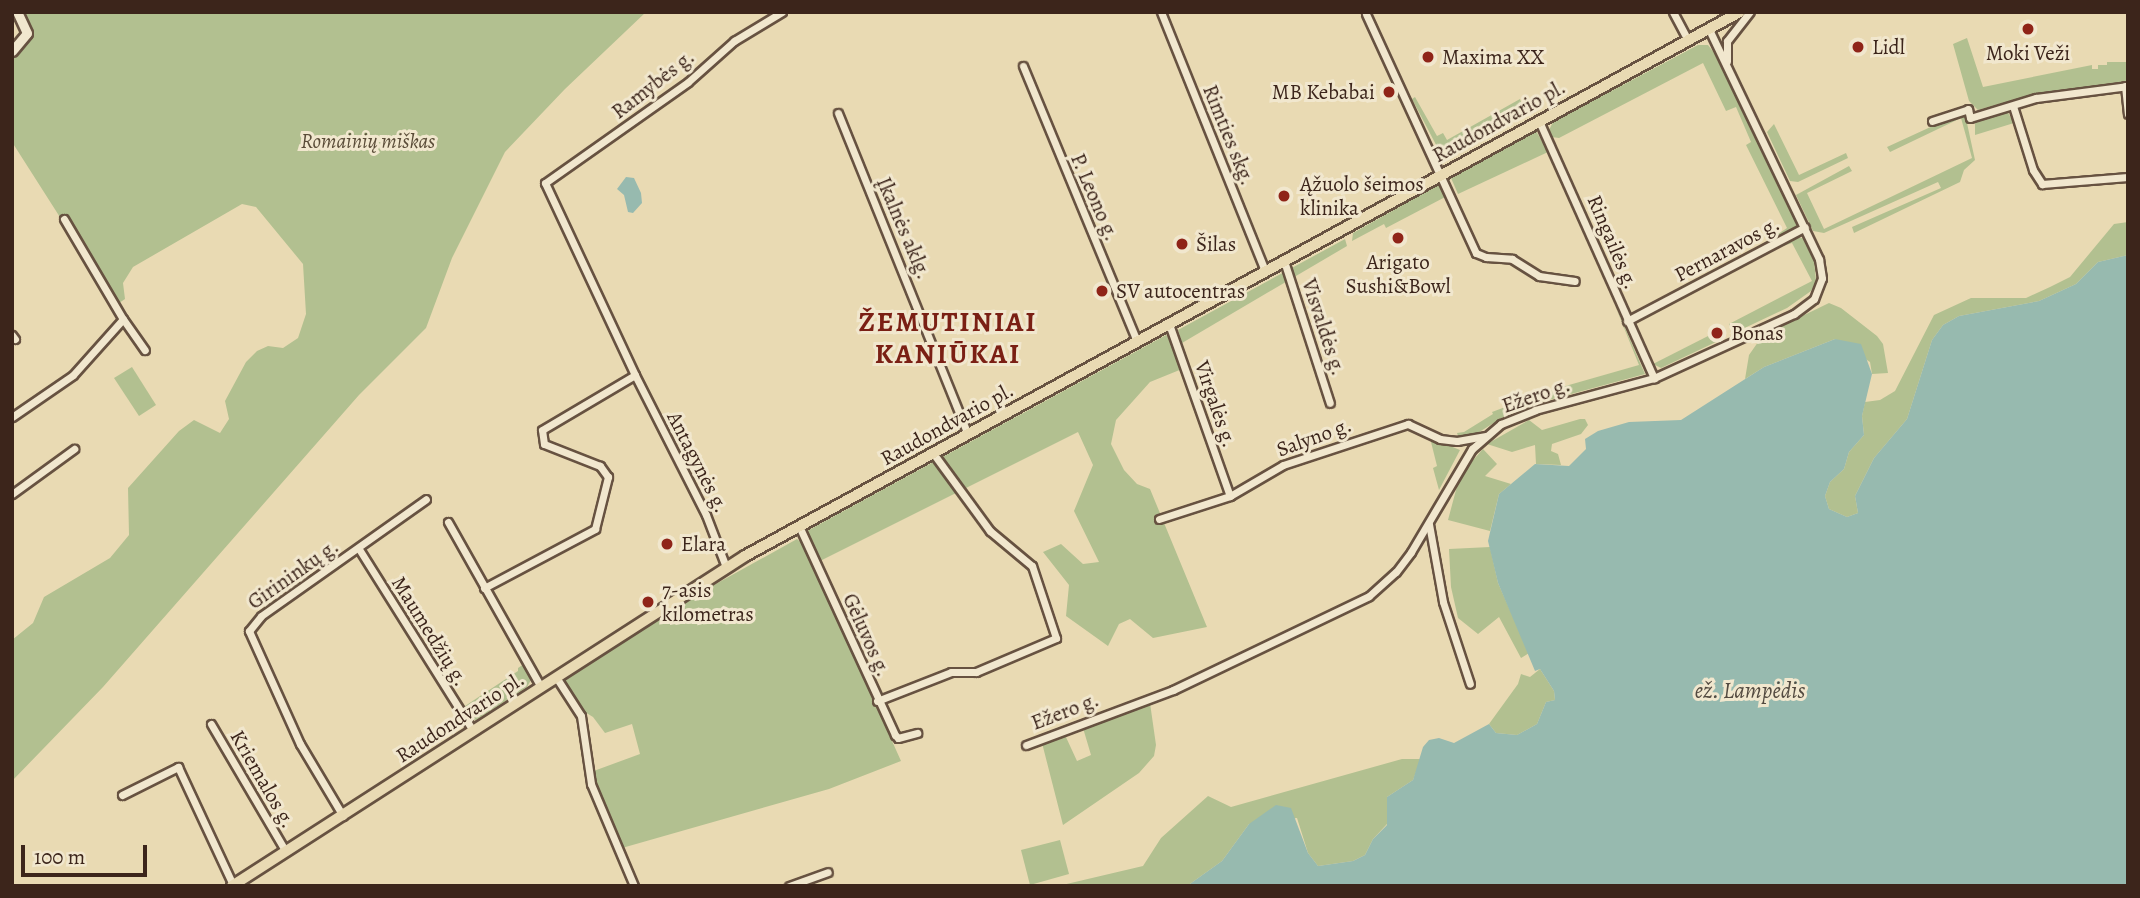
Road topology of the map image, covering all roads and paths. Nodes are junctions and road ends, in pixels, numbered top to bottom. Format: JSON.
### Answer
{"nodes":[{"id":1,"x":17,"y":12,"type":"edge"},
{"id":2,"x":782,"y":12,"type":"edge"},
{"id":3,"x":1161,"y":12,"type":"edge"},
{"id":4,"x":1674,"y":12,"type":"edge"},
{"id":5,"x":1740,"y":12,"type":"edge"},
{"id":6,"x":1749,"y":12,"type":"edge"},
{"id":7,"x":1366,"y":14,"type":"dead end"},
{"id":8,"x":1709,"y":29,"type":"junction"},
{"id":9,"x":1688,"y":40,"type":"junction"},
{"id":10,"x":12,"y":51,"type":"edge"},
{"id":11,"x":1727,"y":65,"type":"junction"},
{"id":12,"x":1023,"y":66,"type":"dead end"},
{"id":13,"x":2127,"y":86,"type":"edge"},
{"id":14,"x":2013,"y":106,"type":"junction"},
{"id":15,"x":838,"y":113,"type":"dead end"},
{"id":16,"x":2128,"y":114,"type":"edge"},
{"id":17,"x":1539,"y":121,"type":"junction"},
{"id":18,"x":1932,"y":121,"type":"dead end"},
{"id":19,"x":1442,"y":174,"type":"junction"},
{"id":20,"x":2128,"y":177,"type":"edge"},
{"id":21,"x":545,"y":183,"type":"joint"},
{"id":22,"x":64,"y":219,"type":"dead end"},
{"id":23,"x":1805,"y":227,"type":"junction"},
{"id":24,"x":1284,"y":261,"type":"junction"},
{"id":25,"x":1265,"y":271,"type":"junction"},
{"id":26,"x":1575,"y":281,"type":"dead end"},
{"id":27,"x":123,"y":319,"type":"junction"},
{"id":28,"x":1627,"y":321,"type":"junction"},
{"id":29,"x":1169,"y":324,"type":"junction"},
{"id":30,"x":1138,"y":341,"type":"junction"},
{"id":31,"x":145,"y":349,"type":"dead end"},
{"id":32,"x":635,"y":375,"type":"junction"},
{"id":33,"x":1654,"y":378,"type":"junction"},
{"id":34,"x":1330,"y":403,"type":"dead end"},
{"id":35,"x":12,"y":417,"type":"edge"},
{"id":36,"x":968,"y":434,"type":"junction"},
{"id":37,"x":1485,"y":436,"type":"junction"},
{"id":38,"x":74,"y":449,"type":"dead end"},
{"id":39,"x":933,"y":453,"type":"junction"},
{"id":40,"x":12,"y":494,"type":"edge"},
{"id":41,"x":1230,"y":496,"type":"junction"},
{"id":42,"x":426,"y":499,"type":"dead end"},
{"id":43,"x":1159,"y":519,"type":"dead end"},
{"id":44,"x":448,"y":522,"type":"dead end"},
{"id":45,"x":1429,"y":523,"type":"junction"},
{"id":46,"x":799,"y":526,"type":"junction"},
{"id":47,"x":359,"y":549,"type":"junction"},
{"id":48,"x":726,"y":567,"type":"junction"},
{"id":49,"x":484,"y":588,"type":"junction"},
{"id":50,"x":556,"y":677,"type":"junction"},
{"id":51,"x":1470,"y":684,"type":"dead end"},
{"id":52,"x":541,"y":687,"type":"junction"},
{"id":53,"x":877,"y":701,"type":"junction"},
{"id":54,"x":211,"y":723,"type":"dead end"},
{"id":55,"x":473,"y":731,"type":"junction"},
{"id":56,"x":917,"y":733,"type":"dead end"},
{"id":57,"x":1026,"y":745,"type":"dead end"},
{"id":58,"x":122,"y":795,"type":"dead end"},
{"id":59,"x":343,"y":816,"type":"junction"},
{"id":60,"x":286,"y":852,"type":"junction"},
{"id":61,"x":828,"y":872,"type":"dead end"},
{"id":62,"x":232,"y":885,"type":"edge"},
{"id":63,"x":635,"y":886,"type":"edge"},
{"id":64,"x":789,"y":886,"type":"edge"}],
"edges":[{"from":1,"to":10,"type":"street"},
{"from":2,"to":21,"type":"street","name":"Ramybės g."},
{"from":3,"to":25,"type":"street","name":"Rimties skg."},
{"from":4,"to":9,"type":"street"},
{"from":5,"to":8,"type":"main road","name":"Raudondvario pl."},
{"from":6,"to":11,"type":"street"},
{"from":7,"to":19,"type":"street"},
{"from":8,"to":9,"type":"main road","name":"Raudondvario pl."},
{"from":8,"to":11,"type":"street","name":"Ežero g."},
{"from":9,"to":17,"type":"main road","name":"Raudondvario pl."},
{"from":11,"to":23,"type":"street","name":"Ežero g."},
{"from":12,"to":30,"type":"street","name":"P. Leono g."},
{"from":13,"to":14,"type":"street"},
{"from":13,"to":16,"type":"street"},
{"from":14,"to":18,"type":"street"},
{"from":14,"to":20,"type":"street"},
{"from":15,"to":36,"type":"street","name":"Įkalnės aklg."},
{"from":17,"to":19,"type":"main road","name":"Raudondvario pl."},
{"from":17,"to":28,"type":"street","name":"Ringailės g."},
{"from":19,"to":24,"type":"main road","name":"Raudondvario pl."},
{"from":19,"to":26,"type":"street"},
{"from":21,"to":32,"type":"street","name":"Antagynės g."},
{"from":22,"to":27,"type":"street"},
{"from":23,"to":28,"type":"street","name":"Pernaravos g."},
{"from":23,"to":33,"type":"street","name":"Ežero g."},
{"from":24,"to":25,"type":"main road","name":"Raudondvario pl."},
{"from":24,"to":34,"type":"street","name":"Visvaldės g."},
{"from":25,"to":29,"type":"main road","name":"Raudondvario pl."},
{"from":27,"to":31,"type":"street"},
{"from":27,"to":35,"type":"street"},
{"from":28,"to":33,"type":"street","name":"Ringailės g."},
{"from":29,"to":30,"type":"main road","name":"Raudondvario pl."},
{"from":29,"to":41,"type":"street","name":"Virgalės g."},
{"from":30,"to":36,"type":"main road","name":"Raudondvario pl."},
{"from":32,"to":48,"type":"street","name":"Antagynės g."},
{"from":32,"to":49,"type":"street"},
{"from":33,"to":37,"type":"street","name":"Ežero g."},
{"from":36,"to":39,"type":"main road","name":"Raudondvario pl."},
{"from":37,"to":41,"type":"street","name":"Salyno g."},
{"from":37,"to":45,"type":"street","name":"Ežero g."},
{"from":38,"to":40,"type":"street"},
{"from":39,"to":46,"type":"main road","name":"Raudondvario pl."},
{"from":39,"to":53,"type":"street"},
{"from":41,"to":43,"type":"street","name":"Salyno g."},
{"from":42,"to":47,"type":"street","name":"Girininkų g."},
{"from":44,"to":49,"type":"street"},
{"from":45,"to":51,"type":"street"},
{"from":45,"to":57,"type":"street","name":"Ežero g."},
{"from":46,"to":48,"type":"main road","name":"Raudondvario pl."},
{"from":46,"to":53,"type":"street","name":"Gėluvos g."},
{"from":47,"to":55,"type":"street","name":"Maumedžių g."},
{"from":47,"to":59,"type":"street","name":"Girininkų g."},
{"from":48,"to":50,"type":"main road","name":"Raudondvario pl."},
{"from":49,"to":52,"type":"street"},
{"from":50,"to":52,"type":"main road","name":"Raudondvario pl."},
{"from":50,"to":63,"type":"street"},
{"from":52,"to":55,"type":"main road","name":"Raudondvario pl."},
{"from":53,"to":56,"type":"street","name":"Gėluvos g."},
{"from":54,"to":60,"type":"street","name":"Kriemalos g."},
{"from":55,"to":59,"type":"main road","name":"Raudondvario pl."},
{"from":58,"to":62,"type":"street"},
{"from":59,"to":60,"type":"main road","name":"Raudondvario pl."},
{"from":60,"to":62,"type":"main road","name":"Raudondvario pl."},
{"from":61,"to":64,"type":"street"}]}
